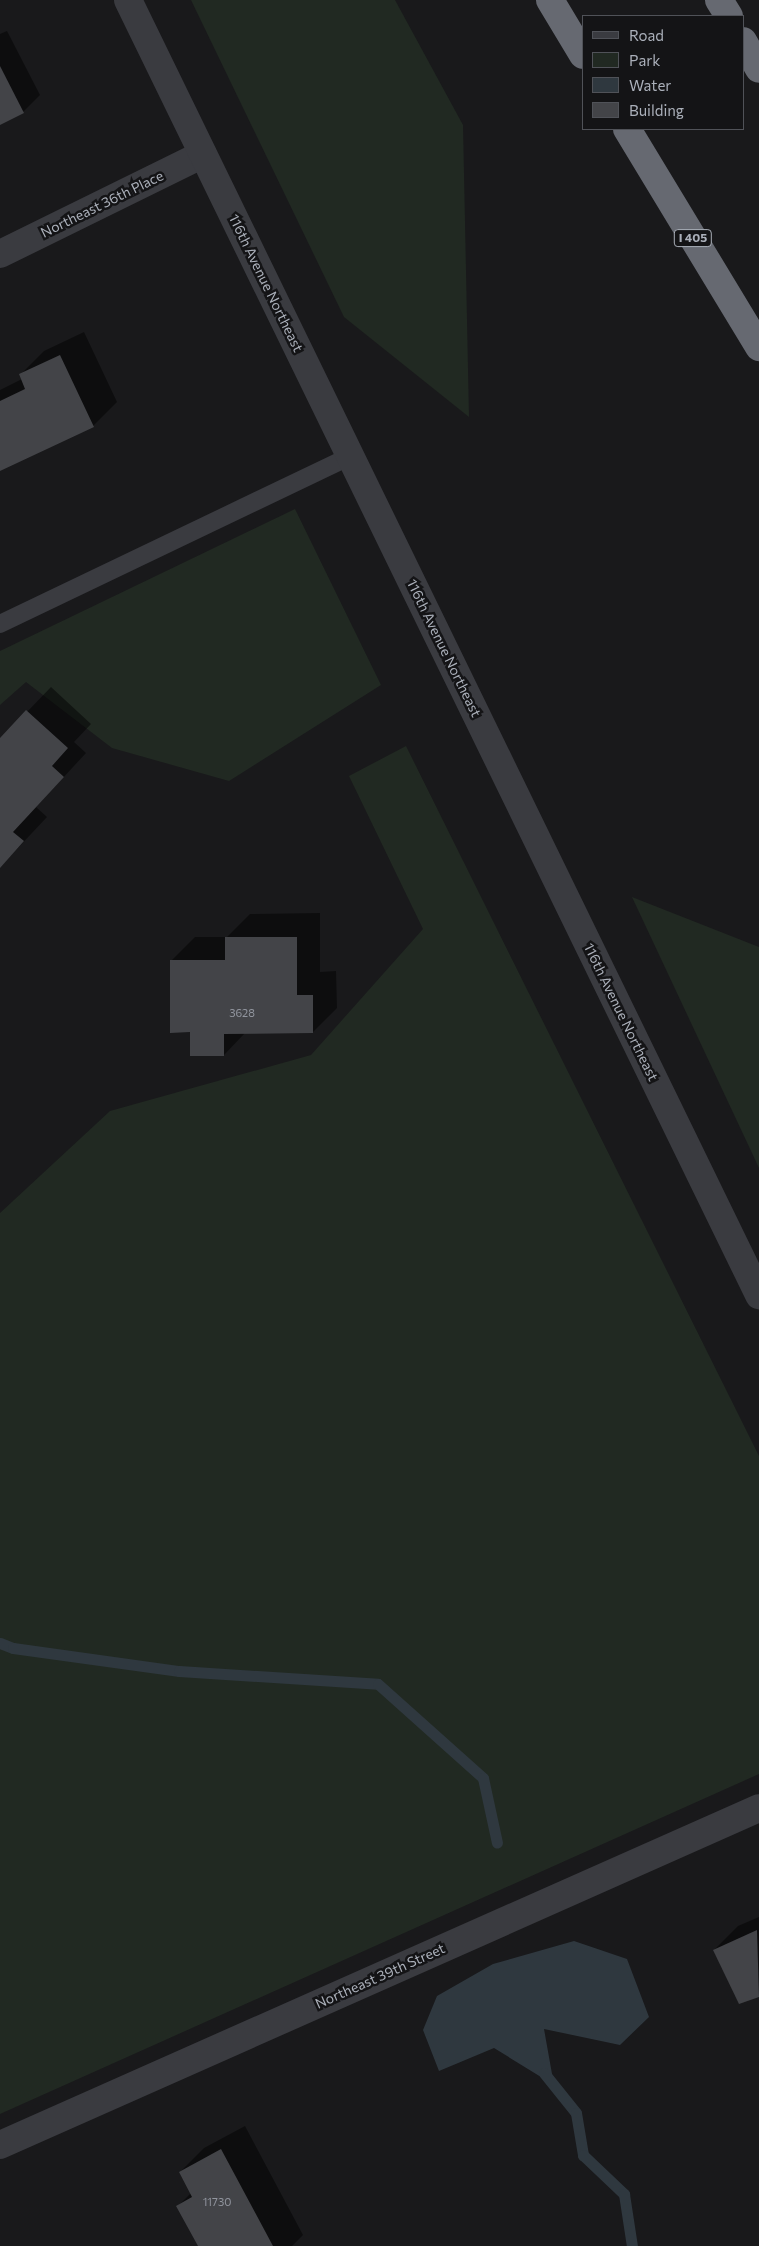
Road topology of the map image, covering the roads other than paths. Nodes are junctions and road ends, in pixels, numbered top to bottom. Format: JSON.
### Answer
{"nodes":[{"id":1,"x":128,"y":0,"type":"edge"},
{"id":2,"x":550,"y":0,"type":"edge"},
{"id":3,"x":719,"y":0,"type":"edge"},
{"id":4,"x":728,"y":15,"type":"edge"},
{"id":5,"x":744,"y":43,"type":"edge"},
{"id":6,"x":582,"y":53,"type":"edge"},
{"id":7,"x":759,"y":69,"type":"edge"},
{"id":8,"x":628,"y":130,"type":"edge"},
{"id":9,"x":203,"y":154,"type":"junction"},
{"id":10,"x":0,"y":254,"type":"edge"},
{"id":11,"x":759,"y":347,"type":"edge"},
{"id":12,"x":350,"y":456,"type":"junction"},
{"id":13,"x":0,"y":624,"type":"edge"},
{"id":14,"x":759,"y":1295,"type":"edge"},
{"id":15,"x":759,"y":1808,"type":"edge"},
{"id":16,"x":0,"y":2145,"type":"edge"}],
"edges":[{"from":1,"to":9,"type":"street","name":"116th Avenue Northeast"},
{"from":2,"to":6,"type":"highway"},
{"from":3,"to":4,"type":"highway"},
{"from":5,"to":7,"type":"highway"},
{"from":8,"to":11,"type":"highway","number":"I 405"},
{"from":9,"to":10,"type":"street","name":"Northeast 36th Place"},
{"from":9,"to":12,"type":"street","name":"116th Avenue Northeast"},
{"from":12,"to":13,"type":"lane"},
{"from":12,"to":14,"type":"street","name":"116th Avenue Northeast"},
{"from":15,"to":16,"type":"street","name":"Northeast 39th Street"}]}
